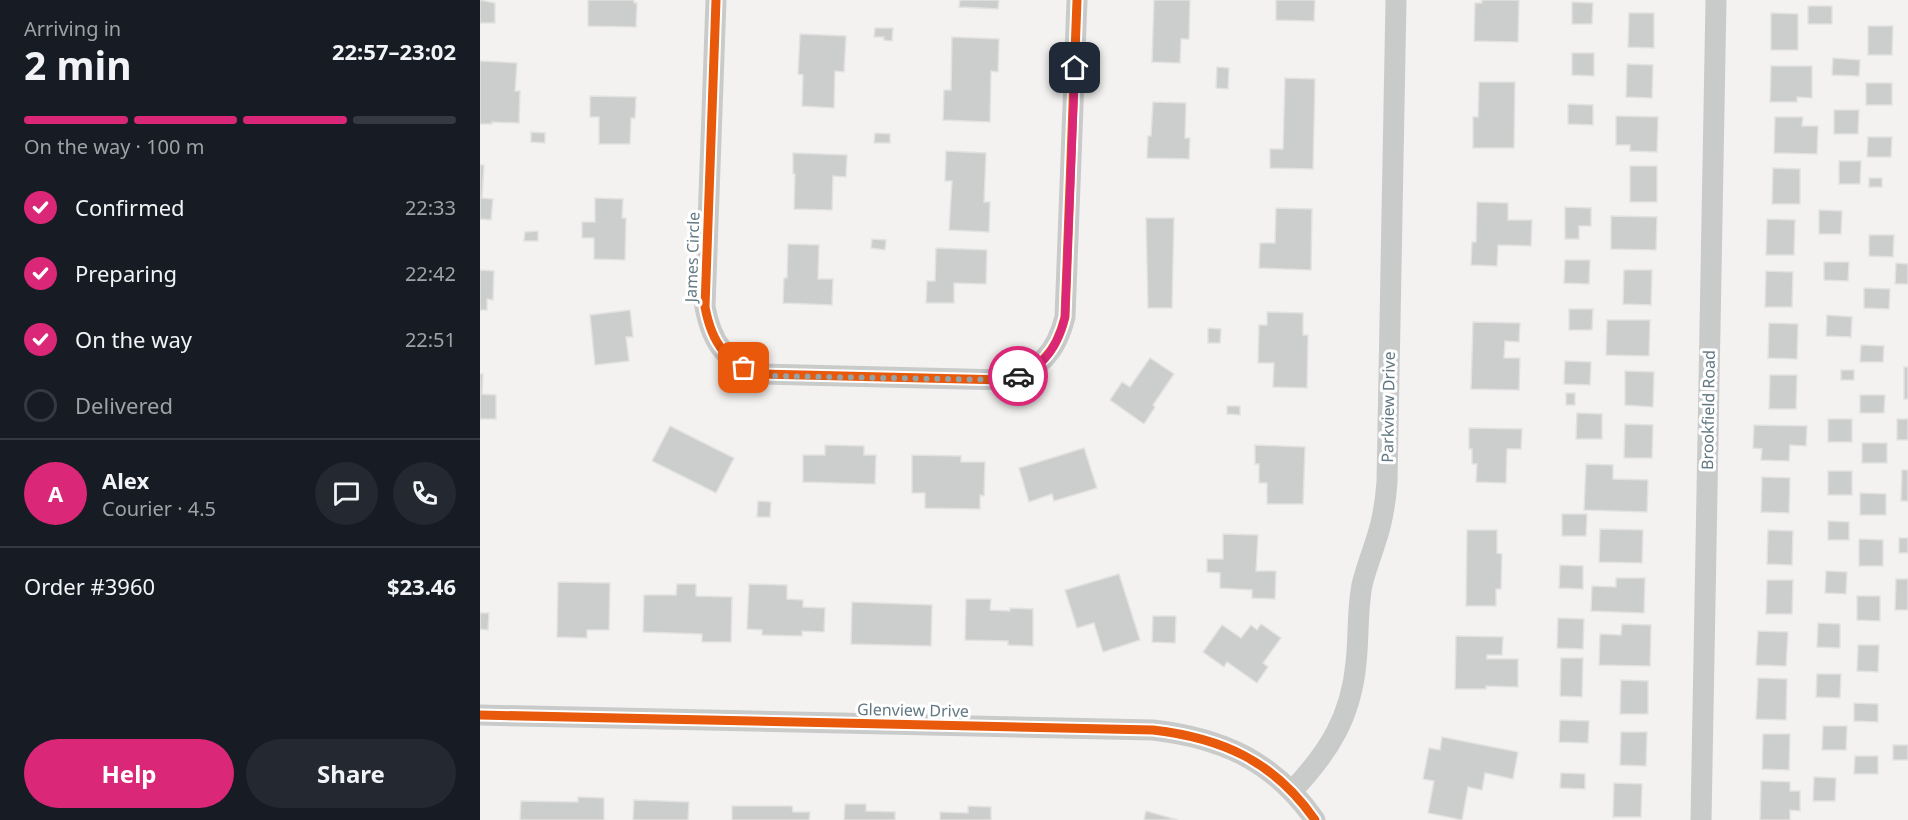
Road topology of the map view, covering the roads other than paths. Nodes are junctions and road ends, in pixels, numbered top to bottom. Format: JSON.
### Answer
{"nodes":[{"id":1,"x":716,"y":0,"type":"edge"},
{"id":2,"x":1077,"y":0,"type":"edge"},
{"id":3,"x":1396,"y":0,"type":"edge"},
{"id":4,"x":1716,"y":0,"type":"edge"},
{"id":5,"x":480,"y":715,"type":"edge"},
{"id":6,"x":1292,"y":791,"type":"junction"},
{"id":7,"x":1315,"y":820,"type":"edge"},
{"id":8,"x":1701,"y":820,"type":"edge"}],
"edges":[{"from":1,"to":2,"type":"street","name":"James Circle"},
{"from":3,"to":6,"type":"street","name":"Parkview Drive"},
{"from":4,"to":8,"type":"street","name":"Brookfield Road"},
{"from":5,"to":6,"type":"street","name":"Glenview Drive"},
{"from":6,"to":7,"type":"street","name":"Glenview Drive"}]}
